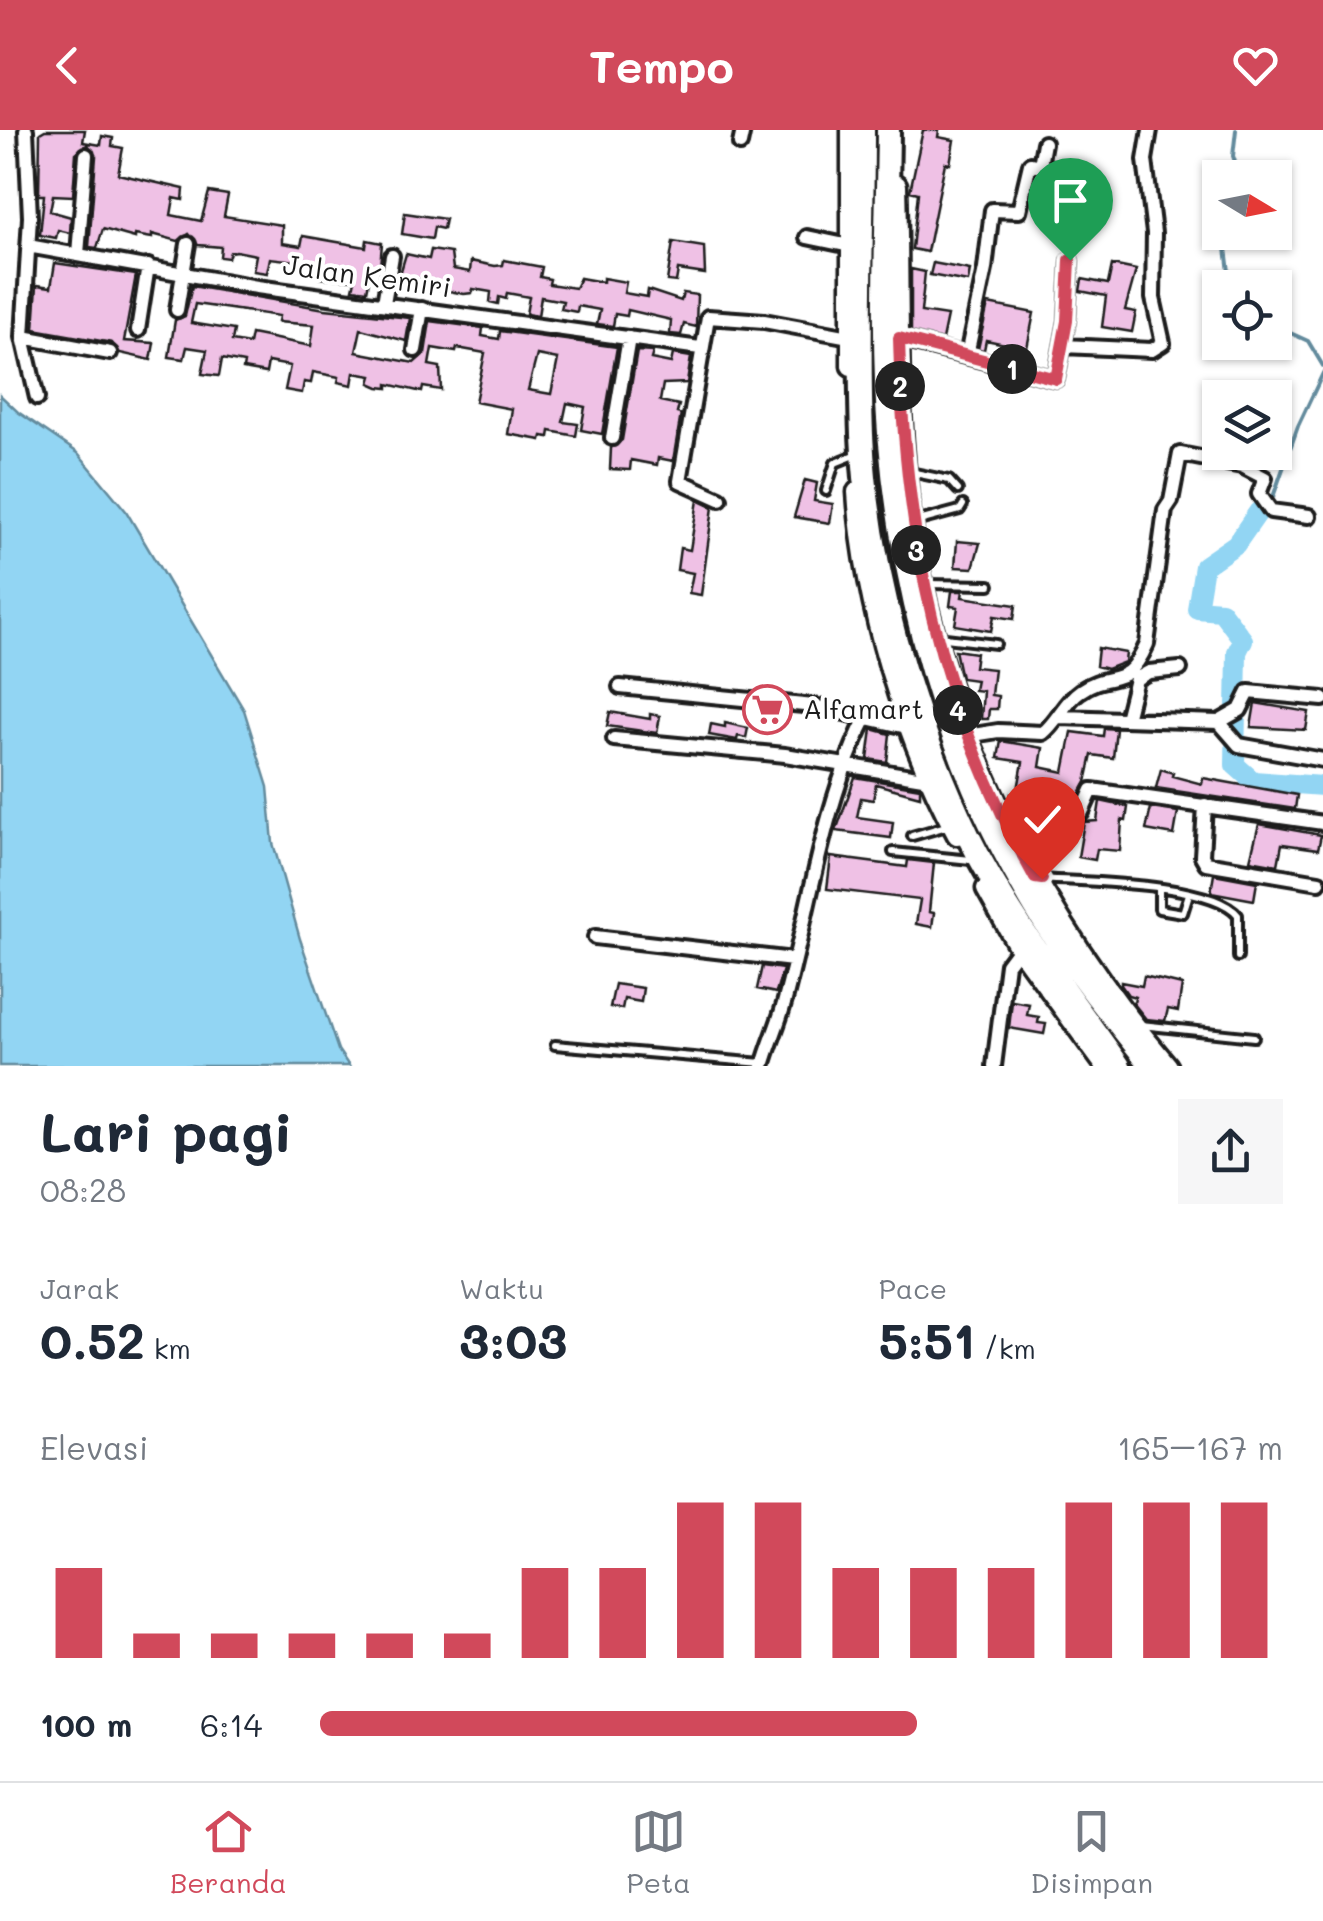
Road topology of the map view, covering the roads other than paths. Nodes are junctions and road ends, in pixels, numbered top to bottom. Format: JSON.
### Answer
{"nodes":[{"id":1,"x":26,"y":130,"type":"edge"},
{"id":2,"x":851,"y":130,"type":"edge"},
{"id":3,"x":863,"y":130,"type":"edge"},
{"id":4,"x":888,"y":130,"type":"edge"},
{"id":5,"x":897,"y":130,"type":"edge"},
{"id":6,"x":1150,"y":130,"type":"edge"},
{"id":7,"x":1044,"y":143,"type":"dead end"},
{"id":8,"x":86,"y":155,"type":"dead end"},
{"id":9,"x":1040,"y":165,"type":"junction"},
{"id":10,"x":1055,"y":211,"type":"dead end"},
{"id":11,"x":807,"y":238,"type":"dead end"},
{"id":12,"x":188,"y":244,"type":"dead end"},
{"id":13,"x":28,"y":246,"type":"junction"},
{"id":14,"x":850,"y":246,"type":"junction"},
{"id":15,"x":78,"y":254,"type":"junction"},
{"id":16,"x":392,"y":256,"type":"dead end"},
{"id":17,"x":1070,"y":260,"type":"dead end"},
{"id":18,"x":148,"y":266,"type":"junction"},
{"id":19,"x":184,"y":273,"type":"junction"},
{"id":20,"x":384,"y":303,"type":"junction"},
{"id":21,"x":422,"y":309,"type":"junction"},
{"id":22,"x":177,"y":310,"type":"dead end"},
{"id":23,"x":138,"y":330,"type":"dead end"},
{"id":24,"x":23,"y":337,"type":"junction"},
{"id":25,"x":629,"y":338,"type":"junction"},
{"id":26,"x":874,"y":338,"type":"junction"},
{"id":27,"x":1063,"y":346,"type":"junction"},
{"id":28,"x":700,"y":348,"type":"junction"},
{"id":29,"x":415,"y":350,"type":"dead end"},
{"id":30,"x":110,"y":353,"type":"dead end"},
{"id":31,"x":967,"y":355,"type":"junction"},
{"id":32,"x":37,"y":398,"type":"dead end"},
{"id":33,"x":612,"y":438,"type":"dead end"},
{"id":34,"x":855,"y":454,"type":"junction"},
{"id":35,"x":899,"y":470,"type":"junction"},
{"id":36,"x":958,"y":490,"type":"dead end"},
{"id":37,"x":826,"y":491,"type":"dead end"},
{"id":38,"x":720,"y":499,"type":"dead end"},
{"id":39,"x":963,"y":504,"type":"dead end"},
{"id":40,"x":1309,"y":516,"type":"dead end"},
{"id":41,"x":912,"y":523,"type":"junction"},
{"id":42,"x":924,"y":584,"type":"junction"},
{"id":43,"x":990,"y":584,"type":"dead end"},
{"id":44,"x":936,"y":637,"type":"junction"},
{"id":45,"x":996,"y":644,"type":"dead end"},
{"id":46,"x":1180,"y":670,"type":"dead end"},
{"id":47,"x":620,"y":687,"type":"dead end"},
{"id":48,"x":1323,"y":700,"type":"edge"},
{"id":49,"x":1060,"y":717,"type":"junction"},
{"id":50,"x":866,"y":718,"type":"junction"},
{"id":51,"x":1126,"y":719,"type":"junction"},
{"id":52,"x":1222,"y":720,"type":"junction"},
{"id":53,"x":911,"y":728,"type":"junction"},
{"id":54,"x":960,"y":737,"type":"junction"},
{"id":55,"x":614,"y":739,"type":"dead end"},
{"id":56,"x":1323,"y":760,"type":"edge"},
{"id":57,"x":847,"y":767,"type":"junction"},
{"id":58,"x":930,"y":779,"type":"junction"},
{"id":59,"x":1205,"y":806,"type":"junction"},
{"id":60,"x":1323,"y":823,"type":"edge"},
{"id":61,"x":951,"y":824,"type":"junction"},
{"id":62,"x":1008,"y":827,"type":"junction"},
{"id":63,"x":912,"y":836,"type":"dead end"},
{"id":64,"x":892,"y":852,"type":"dead end"},
{"id":65,"x":970,"y":860,"type":"junction"},
{"id":66,"x":1035,"y":878,"type":"junction"},
{"id":67,"x":1319,"y":882,"type":"dead end"},
{"id":68,"x":1159,"y":890,"type":"junction"},
{"id":69,"x":1189,"y":894,"type":"junction"},
{"id":70,"x":595,"y":937,"type":"dead end"},
{"id":71,"x":1019,"y":948,"type":"junction"},
{"id":72,"x":1238,"y":958,"type":"dead end"},
{"id":73,"x":793,"y":960,"type":"junction"},
{"id":74,"x":1065,"y":970,"type":"junction"},
{"id":75,"x":1133,"y":1025,"type":"junction"},
{"id":76,"x":1254,"y":1037,"type":"dead end"},
{"id":77,"x":555,"y":1045,"type":"dead end"},
{"id":78,"x":763,"y":1065,"type":"edge"},
{"id":79,"x":994,"y":1066,"type":"edge"},
{"id":80,"x":1106,"y":1066,"type":"edge"},
{"id":81,"x":1119,"y":1066,"type":"edge"},
{"id":82,"x":1152,"y":1066,"type":"edge"},
{"id":83,"x":1168,"y":1066,"type":"edge"}],
"edges":[{"from":1,"to":13,"type":"street"},
{"from":2,"to":14,"type":"street"},
{"from":3,"to":26,"type":"highway"},
{"from":4,"to":26,"type":"highway"},
{"from":5,"to":26,"type":"street"},
{"from":6,"to":27,"type":"street"},
{"from":7,"to":9,"type":"street"},
{"from":8,"to":15,"type":"street"},
{"from":9,"to":10,"type":"street"},
{"from":9,"to":31,"type":"street"},
{"from":11,"to":14,"type":"street"},
{"from":12,"to":19,"type":"street"},
{"from":13,"to":15,"type":"street","name":"Jalan Kemiri"},
{"from":13,"to":24,"type":"street"},
{"from":14,"to":26,"type":"street"},
{"from":15,"to":18,"type":"street","name":"Jalan Kemiri"},
{"from":16,"to":20,"type":"street"},
{"from":17,"to":27,"type":"street"},
{"from":18,"to":19,"type":"street","name":"Jalan Kemiri"},
{"from":18,"to":23,"type":"street"},
{"from":19,"to":20,"type":"street","name":"Jalan Kemiri"},
{"from":19,"to":22,"type":"street"},
{"from":20,"to":21,"type":"street","name":"Jalan Kemiri"},
{"from":21,"to":25,"type":"street","name":"Jalan Kemiri"},
{"from":21,"to":29,"type":"street"},
{"from":24,"to":30,"type":"street"},
{"from":24,"to":32,"type":"street"},
{"from":25,"to":28,"type":"street","name":"Jalan Kemiri"},
{"from":25,"to":33,"type":"street"},
{"from":26,"to":28,"type":"street"},
{"from":26,"to":31,"type":"street"},
{"from":26,"to":34,"type":"street"},
{"from":26,"to":35,"type":"highway"},
{"from":26,"to":74,"type":"highway"},
{"from":27,"to":31,"type":"street"},
{"from":28,"to":38,"type":"street"},
{"from":34,"to":37,"type":"lane"},
{"from":34,"to":53,"type":"street"},
{"from":35,"to":36,"type":"lane"},
{"from":35,"to":41,"type":"street"},
{"from":35,"to":54,"type":"highway"},
{"from":39,"to":41,"type":"lane"},
{"from":40,"to":49,"type":"street"},
{"from":41,"to":42,"type":"street"},
{"from":42,"to":43,"type":"lane"},
{"from":42,"to":44,"type":"street"},
{"from":44,"to":45,"type":"lane"},
{"from":44,"to":54,"type":"street"},
{"from":46,"to":51,"type":"street"},
{"from":47,"to":50,"type":"street"},
{"from":48,"to":52,"type":"street"},
{"from":49,"to":51,"type":"street"},
{"from":49,"to":54,"type":"street"},
{"from":50,"to":53,"type":"street"},
{"from":50,"to":57,"type":"street"},
{"from":51,"to":52,"type":"street"},
{"from":52,"to":56,"type":"street"},
{"from":53,"to":58,"type":"street"},
{"from":54,"to":62,"type":"street"},
{"from":54,"to":74,"type":"highway"},
{"from":55,"to":57,"type":"street"},
{"from":57,"to":58,"type":"street"},
{"from":57,"to":73,"type":"street"},
{"from":58,"to":61,"type":"street"},
{"from":59,"to":60,"type":"street"},
{"from":59,"to":62,"type":"street"},
{"from":59,"to":67,"type":"street"},
{"from":61,"to":63,"type":"lane"},
{"from":61,"to":65,"type":"street"},
{"from":62,"to":66,"type":"street"},
{"from":64,"to":65,"type":"lane"},
{"from":65,"to":71,"type":"street"},
{"from":66,"to":68,"type":"lane"},
{"from":66,"to":75,"type":"street"},
{"from":68,"to":69,"type":"lane"},
{"from":68,"to":69,"type":"lane"},
{"from":69,"to":72,"type":"lane"},
{"from":70,"to":73,"type":"street"},
{"from":71,"to":79,"type":"street"},
{"from":71,"to":80,"type":"street"},
{"from":73,"to":78,"type":"street"},
{"from":74,"to":81,"type":"highway"},
{"from":74,"to":82,"type":"highway"},
{"from":75,"to":76,"type":"lane"},
{"from":75,"to":83,"type":"street"},
{"from":77,"to":78,"type":"lane"}]}
